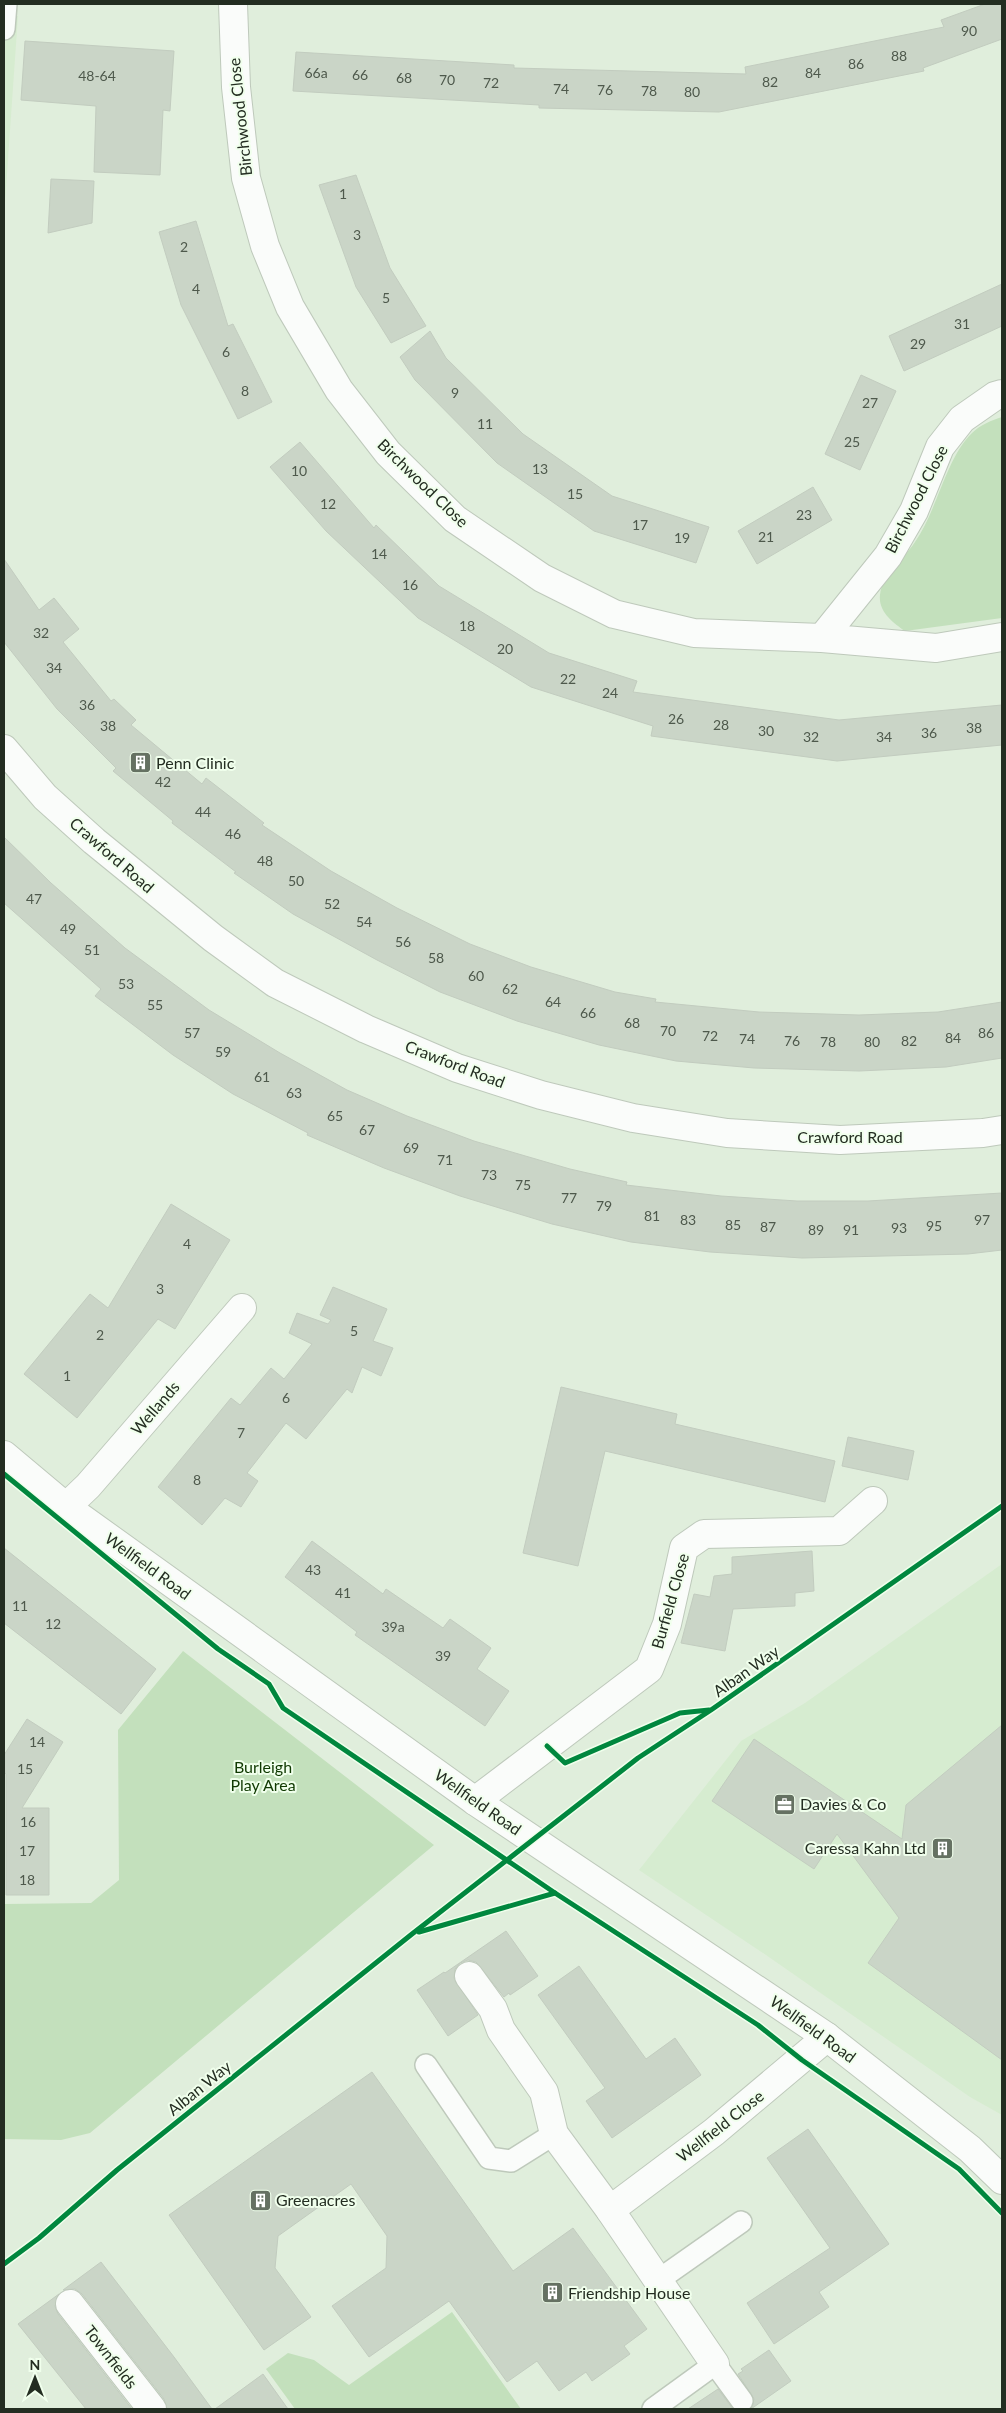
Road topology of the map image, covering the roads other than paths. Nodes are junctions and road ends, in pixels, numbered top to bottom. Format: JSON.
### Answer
{"nodes":[{"id":1,"x":6,"y":4,"type":"edge"},
{"id":2,"x":233,"y":4,"type":"edge"},
{"id":3,"x":4,"y":29,"type":"edge"},
{"id":4,"x":1002,"y":394,"type":"edge"},
{"id":5,"x":1002,"y":637,"type":"edge"},
{"id":6,"x":822,"y":638,"type":"junction"},
{"id":7,"x":4,"y":749,"type":"edge"},
{"id":8,"x":1002,"y":1130,"type":"edge"},
{"id":9,"x":242,"y":1308,"type":"dead end"},
{"id":10,"x":4,"y":1455,"type":"edge"},
{"id":11,"x":873,"y":1501,"type":"dead end"},
{"id":12,"x":66,"y":1507,"type":"junction"},
{"id":13,"x":475,"y":1801,"type":"junction"},
{"id":14,"x":469,"y":1976,"type":"dead end"},
{"id":15,"x":827,"y":2038,"type":"junction"},
{"id":16,"x":426,"y":2065,"type":"dead end"},
{"id":17,"x":554,"y":2134,"type":"junction"},
{"id":18,"x":1002,"y":2180,"type":"edge"},
{"id":19,"x":610,"y":2210,"type":"junction"},
{"id":20,"x":741,"y":2222,"type":"dead end"},
{"id":21,"x":658,"y":2281,"type":"junction"},
{"id":22,"x":70,"y":2304,"type":"dead end"},
{"id":23,"x":715,"y":2364,"type":"junction"},
{"id":24,"x":742,"y":2401,"type":"dead end"},
{"id":25,"x":152,"y":2409,"type":"edge"},
{"id":26,"x":653,"y":2409,"type":"edge"}],
"edges":[{"from":1,"to":3,"type":"lane"},
{"from":2,"to":6,"type":"street","name":"Birchwood Close"},
{"from":4,"to":6,"type":"street","name":"Birchwood Close"},
{"from":5,"to":6,"type":"street","name":"Birchwood Close"},
{"from":7,"to":8,"type":"street","name":"Crawford Road"},
{"from":9,"to":12,"type":"street","name":"Wellands"},
{"from":10,"to":12,"type":"street","name":"Wellfield Road"},
{"from":11,"to":13,"type":"street","name":"Burfield Close"},
{"from":12,"to":13,"type":"street","name":"Wellfield Road"},
{"from":13,"to":15,"type":"street","name":"Wellfield Road"},
{"from":14,"to":17,"type":"street"},
{"from":15,"to":18,"type":"street","name":"Wellfield Road"},
{"from":15,"to":19,"type":"street","name":"Wellfield Close"},
{"from":16,"to":17,"type":"lane"},
{"from":17,"to":19,"type":"street"},
{"from":19,"to":21,"type":"street"},
{"from":20,"to":21,"type":"lane"},
{"from":21,"to":23,"type":"street"},
{"from":22,"to":25,"type":"street","name":"Townfields"},
{"from":23,"to":24,"type":"lane"},
{"from":23,"to":26,"type":"lane"}]}
